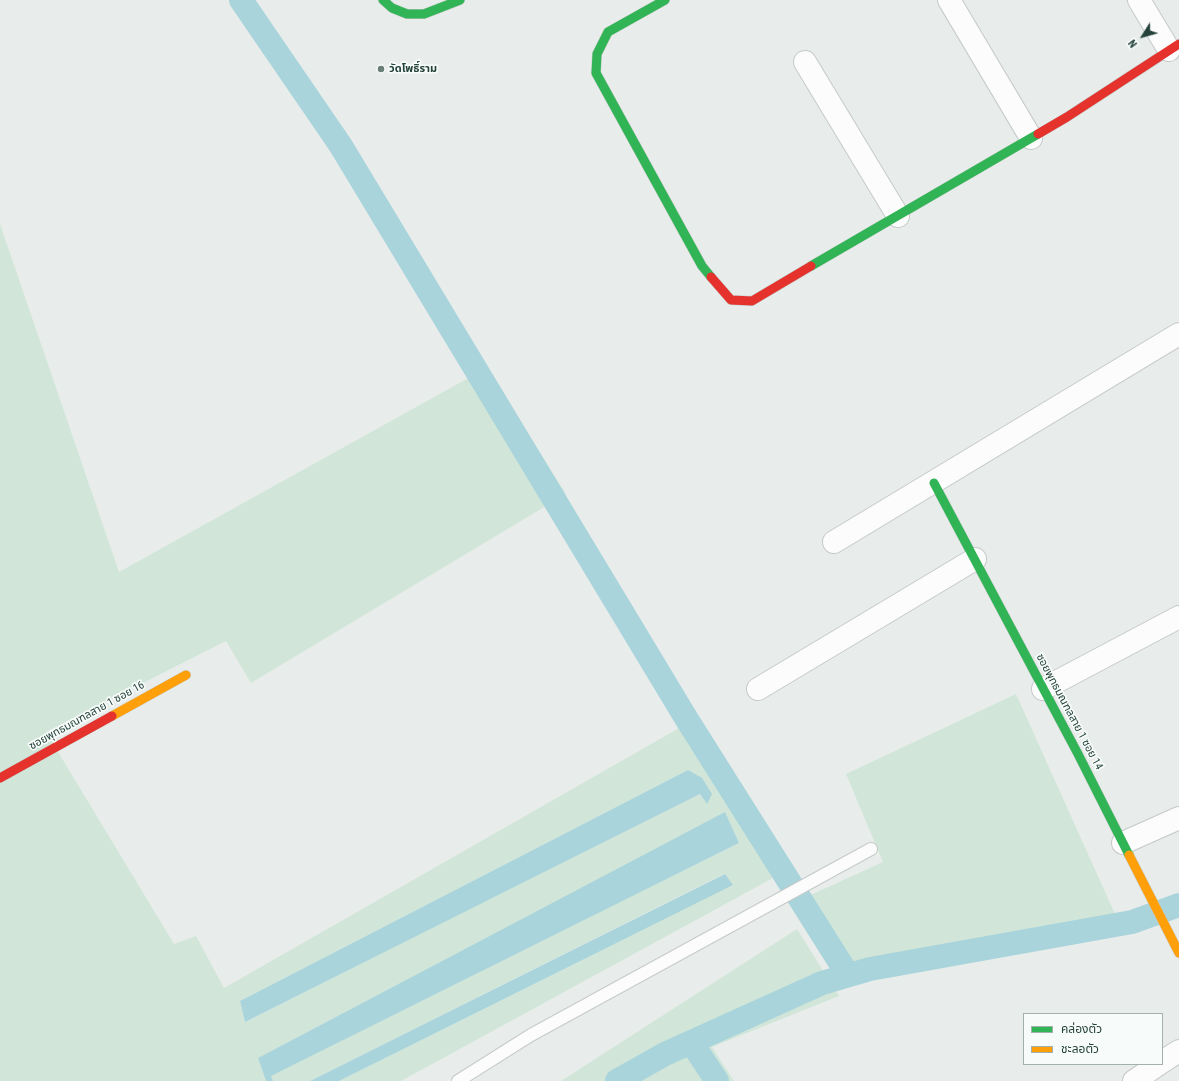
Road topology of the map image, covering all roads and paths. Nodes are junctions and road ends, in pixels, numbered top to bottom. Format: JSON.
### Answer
{"nodes":[{"id":1,"x":383,"y":0,"type":"edge"},
{"id":2,"x":460,"y":0,"type":"edge"},
{"id":3,"x":665,"y":0,"type":"edge"},
{"id":4,"x":949,"y":0,"type":"edge"},
{"id":5,"x":1139,"y":0,"type":"edge"},
{"id":6,"x":1174,"y":47,"type":"edge"},
{"id":7,"x":805,"y":62,"type":"dead end"},
{"id":8,"x":1031,"y":138,"type":"junction"},
{"id":9,"x":898,"y":216,"type":"junction"},
{"id":10,"x":1179,"y":334,"type":"edge"},
{"id":11,"x":934,"y":483,"type":"junction"},
{"id":12,"x":834,"y":542,"type":"dead end"},
{"id":13,"x":974,"y":559,"type":"junction"},
{"id":14,"x":1179,"y":617,"type":"edge"},
{"id":15,"x":186,"y":675,"type":"dead end"},
{"id":16,"x":758,"y":689,"type":"dead end"},
{"id":17,"x":1043,"y":689,"type":"junction"},
{"id":18,"x":0,"y":778,"type":"edge"},
{"id":19,"x":1179,"y":818,"type":"edge"},
{"id":20,"x":1123,"y":843,"type":"junction"},
{"id":21,"x":871,"y":849,"type":"dead end"},
{"id":22,"x":1179,"y":953,"type":"edge"},
{"id":23,"x":1179,"y":1051,"type":"edge"},
{"id":24,"x":1163,"y":1061,"type":"edge"},
{"id":25,"x":1158,"y":1065,"type":"edge"},
{"id":26,"x":458,"y":1081,"type":"edge"},
{"id":27,"x":1134,"y":1081,"type":"edge"}],
"edges":[{"from":1,"to":2,"type":"street"},
{"from":3,"to":9,"type":"street"},
{"from":4,"to":8,"type":"street"},
{"from":5,"to":6,"type":"street"},
{"from":6,"to":8,"type":"street"},
{"from":7,"to":9,"type":"street"},
{"from":8,"to":9,"type":"street"},
{"from":10,"to":11,"type":"street"},
{"from":11,"to":12,"type":"street"},
{"from":11,"to":13,"type":"street","name":"ซอยพุทธมณฑลสาย 1 ซอย 14"},
{"from":13,"to":16,"type":"street"},
{"from":13,"to":17,"type":"street","name":"ซอยพุทธมณฑลสาย 1 ซอย 14"},
{"from":14,"to":17,"type":"street"},
{"from":15,"to":18,"type":"street","name":"ซอยพุทธมณฑลสาย 1 ซอย 16"},
{"from":17,"to":20,"type":"street","name":"ซอยพุทธมณฑลสาย 1 ซอย 14"},
{"from":19,"to":20,"type":"street"},
{"from":20,"to":22,"type":"street","name":"ซอยพุทธมณฑลสาย 1 ซอย 14"},
{"from":21,"to":26,"type":"lane"},
{"from":23,"to":24,"type":"street"},
{"from":25,"to":27,"type":"street"}]}
